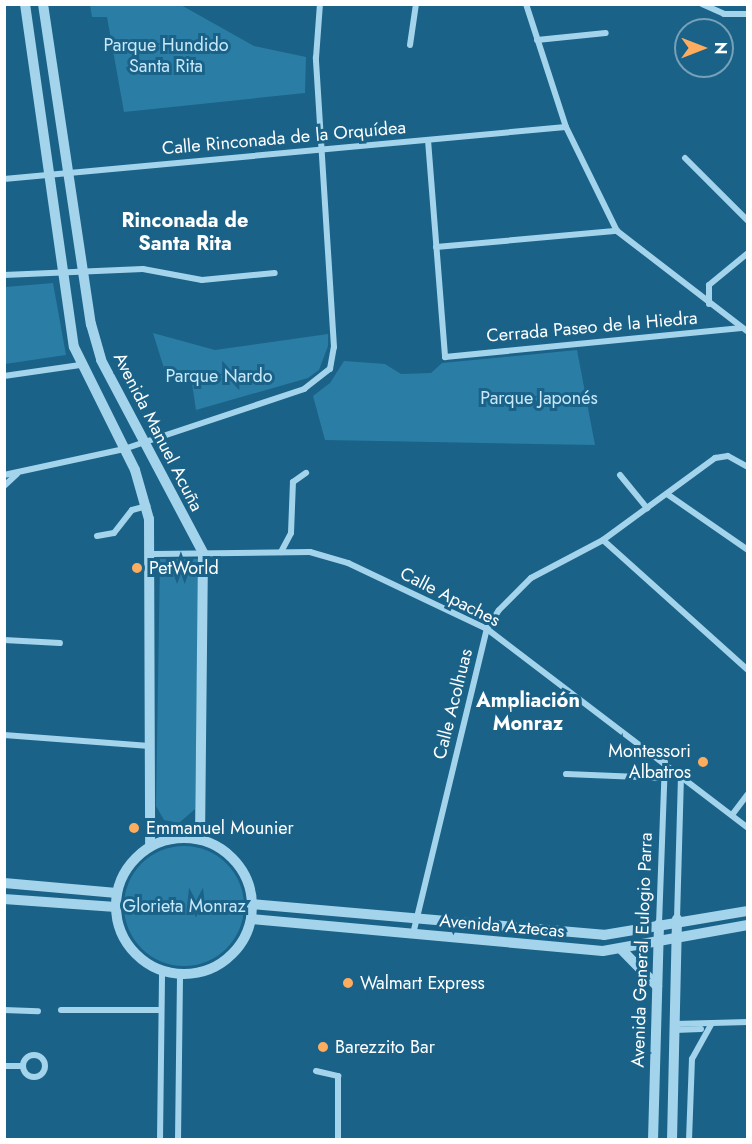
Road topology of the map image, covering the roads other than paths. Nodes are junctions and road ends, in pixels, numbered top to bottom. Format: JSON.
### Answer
{"nodes":[{"id":1,"x":25,"y":4,"type":"edge"},
{"id":2,"x":43,"y":4,"type":"edge"},
{"id":3,"x":320,"y":4,"type":"edge"},
{"id":4,"x":416,"y":4,"type":"edge"},
{"id":5,"x":526,"y":4,"type":"edge"},
{"id":6,"x":702,"y":4,"type":"edge"},
{"id":7,"x":747,"y":14,"type":"edge"},
{"id":8,"x":606,"y":33,"type":"dead end"},
{"id":9,"x":537,"y":40,"type":"junction"},
{"id":10,"x":410,"y":45,"type":"dead end"},
{"id":11,"x":566,"y":127,"type":"junction"},
{"id":12,"x":428,"y":140,"type":"junction"},
{"id":13,"x":321,"y":150,"type":"junction"},
{"id":14,"x":684,"y":158,"type":"dead end"},
{"id":15,"x":68,"y":173,"type":"junction"},
{"id":16,"x":49,"y":175,"type":"junction"},
{"id":17,"x":4,"y":179,"type":"edge"},
{"id":18,"x":747,"y":222,"type":"edge"},
{"id":19,"x":617,"y":231,"type":"junction"},
{"id":20,"x":436,"y":247,"type":"junction"},
{"id":21,"x":747,"y":253,"type":"edge"},
{"id":22,"x":61,"y":271,"type":"junction"},
{"id":23,"x":82,"y":272,"type":"junction"},
{"id":24,"x":276,"y":273,"type":"dead end"},
{"id":25,"x":4,"y":275,"type":"edge"},
{"id":26,"x":709,"y":304,"type":"junction"},
{"id":27,"x":745,"y":330,"type":"edge"},
{"id":28,"x":80,"y":365,"type":"junction"},
{"id":29,"x":4,"y":376,"type":"edge"},
{"id":30,"x":144,"y":442,"type":"junction"},
{"id":31,"x":124,"y":449,"type":"junction"},
{"id":32,"x":747,"y":467,"type":"edge"},
{"id":33,"x":306,"y":473,"type":"dead end"},
{"id":34,"x":16,"y":474,"type":"junction"},
{"id":35,"x":4,"y":475,"type":"edge"},
{"id":36,"x":620,"y":475,"type":"dead end"},
{"id":37,"x":4,"y":486,"type":"edge"},
{"id":38,"x":668,"y":494,"type":"junction"},
{"id":39,"x":147,"y":506,"type":"junction"},
{"id":40,"x":647,"y":508,"type":"junction"},
{"id":41,"x":98,"y":536,"type":"dead end"},
{"id":42,"x":603,"y":540,"type":"junction"},
{"id":43,"x":747,"y":550,"type":"edge"},
{"id":44,"x":281,"y":552,"type":"junction"},
{"id":45,"x":203,"y":553,"type":"junction"},
{"id":46,"x":154,"y":554,"type":"junction"},
{"id":47,"x":487,"y":629,"type":"junction"},
{"id":48,"x":4,"y":640,"type":"edge"},
{"id":49,"x":60,"y":643,"type":"dead end"},
{"id":50,"x":747,"y":670,"type":"edge"},
{"id":51,"x":4,"y":735,"type":"edge"},
{"id":52,"x":151,"y":746,"type":"junction"},
{"id":53,"x":665,"y":762,"type":"junction"},
{"id":54,"x":566,"y":774,"type":"dead end"},
{"id":55,"x":681,"y":775,"type":"junction"},
{"id":56,"x":664,"y":777,"type":"junction"},
{"id":57,"x":747,"y":795,"type":"edge"},
{"id":58,"x":732,"y":814,"type":"junction"},
{"id":59,"x":747,"y":828,"type":"edge"},
{"id":60,"x":200,"y":839,"type":"junction"},
{"id":61,"x":150,"y":846,"type":"junction"},
{"id":62,"x":4,"y":883,"type":"edge"},
{"id":63,"x":117,"y":893,"type":"junction"},
{"id":64,"x":4,"y":898,"type":"edge"},
{"id":65,"x":252,"y":904,"type":"junction"},
{"id":66,"x":116,"y":908,"type":"junction"},
{"id":67,"x":747,"y":911,"type":"edge"},
{"id":68,"x":251,"y":919,"type":"junction"},
{"id":69,"x":415,"y":919,"type":"junction"},
{"id":70,"x":677,"y":919,"type":"junction"},
{"id":71,"x":659,"y":924,"type":"junction"},
{"id":72,"x":747,"y":925,"type":"edge"},
{"id":73,"x":413,"y":935,"type":"junction"},
{"id":74,"x":677,"y":936,"type":"junction"},
{"id":75,"x":659,"y":940,"type":"junction"},
{"id":76,"x":621,"y":949,"type":"junction"},
{"id":77,"x":162,"y":971,"type":"junction"},
{"id":78,"x":180,"y":974,"type":"junction"},
{"id":79,"x":657,"y":986,"type":"junction"},
{"id":80,"x":4,"y":1010,"type":"edge"},
{"id":81,"x":61,"y":1010,"type":"dead end"},
{"id":82,"x":161,"y":1010,"type":"junction"},
{"id":83,"x":38,"y":1011,"type":"dead end"},
{"id":84,"x":747,"y":1022,"type":"edge"},
{"id":85,"x":675,"y":1027,"type":"junction"},
{"id":86,"x":709,"y":1027,"type":"junction"},
{"id":87,"x":4,"y":1066,"type":"edge"},
{"id":88,"x":22,"y":1066,"type":"dead end"},
{"id":89,"x":316,"y":1071,"type":"dead end"},
{"id":90,"x":160,"y":1140,"type":"edge"},
{"id":91,"x":178,"y":1140,"type":"edge"},
{"id":92,"x":338,"y":1140,"type":"edge"},
{"id":93,"x":653,"y":1140,"type":"edge"},
{"id":94,"x":672,"y":1140,"type":"edge"},
{"id":95,"x":689,"y":1140,"type":"edge"}],
"edges":[{"from":1,"to":16,"type":"street"},
{"from":2,"to":15,"type":"street","name":"Avenida Manuel Acuña"},
{"from":3,"to":13,"type":"street"},
{"from":4,"to":10,"type":"street"},
{"from":5,"to":9,"type":"street"},
{"from":6,"to":7,"type":"street"},
{"from":8,"to":9,"type":"street"},
{"from":9,"to":11,"type":"street"},
{"from":11,"to":12,"type":"street","name":"Calle Rinconada de la Orquídea"},
{"from":11,"to":19,"type":"street"},
{"from":12,"to":13,"type":"street","name":"Calle Rinconada de la Orquídea"},
{"from":12,"to":20,"type":"street"},
{"from":13,"to":15,"type":"street","name":"Calle Rinconada de la Orquídea"},
{"from":13,"to":30,"type":"street"},
{"from":14,"to":18,"type":"street"},
{"from":15,"to":16,"type":"street","name":"Calle Rinconada de la Orquídea"},
{"from":15,"to":23,"type":"street","name":"Avenida Manuel Acuña"},
{"from":16,"to":17,"type":"street","name":"Calle Rinconada de la Orquídea"},
{"from":16,"to":22,"type":"street"},
{"from":19,"to":20,"type":"street"},
{"from":19,"to":26,"type":"street"},
{"from":20,"to":27,"type":"street","name":"Cerrada Paseo de la Hiedra"},
{"from":21,"to":26,"type":"street"},
{"from":22,"to":23,"type":"street"},
{"from":22,"to":25,"type":"street"},
{"from":22,"to":28,"type":"street"},
{"from":23,"to":24,"type":"street"},
{"from":23,"to":30,"type":"street","name":"Avenida Manuel Acuña"},
{"from":26,"to":27,"type":"street"},
{"from":28,"to":29,"type":"street"},
{"from":28,"to":31,"type":"street"},
{"from":30,"to":31,"type":"street"},
{"from":30,"to":45,"type":"street","name":"Avenida Manuel Acuña"},
{"from":31,"to":34,"type":"street"},
{"from":31,"to":39,"type":"street"},
{"from":32,"to":38,"type":"street","name":"Calle Acolhuas"},
{"from":33,"to":44,"type":"street"},
{"from":34,"to":35,"type":"street"},
{"from":34,"to":37,"type":"street"},
{"from":36,"to":40,"type":"street"},
{"from":38,"to":40,"type":"street","name":"Calle Acolhuas"},
{"from":38,"to":43,"type":"street"},
{"from":39,"to":41,"type":"street"},
{"from":39,"to":46,"type":"street"},
{"from":40,"to":42,"type":"street","name":"Calle Acolhuas"},
{"from":42,"to":47,"type":"street","name":"Calle Acolhuas"},
{"from":42,"to":50,"type":"street"},
{"from":44,"to":45,"type":"street","name":"Calle Apaches"},
{"from":44,"to":47,"type":"street","name":"Calle Apaches"},
{"from":45,"to":46,"type":"street","name":"Calle Apaches"},
{"from":45,"to":60,"type":"street","name":"Avenida Manuel Acuña"},
{"from":46,"to":52,"type":"street"},
{"from":47,"to":53,"type":"street","name":"Calle Apaches"},
{"from":47,"to":69,"type":"street","name":"Calle Acolhuas"},
{"from":48,"to":49,"type":"street"},
{"from":51,"to":52,"type":"street"},
{"from":52,"to":61,"type":"street"},
{"from":53,"to":55,"type":"street","name":"Calle Apaches"},
{"from":53,"to":56,"type":"street","name":"Avenida General Eulogio Parra"},
{"from":54,"to":56,"type":"street"},
{"from":55,"to":58,"type":"street","name":"Calle Apaches"},
{"from":55,"to":70,"type":"street","name":"Avenida General Eulogio Parra"},
{"from":56,"to":71,"type":"street","name":"Avenida General Eulogio Parra"},
{"from":57,"to":58,"type":"street"},
{"from":58,"to":59,"type":"street","name":"Calle Apaches"},
{"from":60,"to":61,"type":"street"},
{"from":60,"to":65,"type":"street"},
{"from":61,"to":63,"type":"street"},
{"from":62,"to":63,"type":"street"},
{"from":63,"to":66,"type":"street"},
{"from":64,"to":66,"type":"street"},
{"from":65,"to":68,"type":"street"},
{"from":65,"to":69,"type":"street","name":"Avenida Aztecas"},
{"from":66,"to":77,"type":"street"},
{"from":67,"to":70,"type":"street","name":"Avenida Aztecas"},
{"from":68,"to":73,"type":"street","name":"Avenida Aztecas"},
{"from":68,"to":78,"type":"street"},
{"from":69,"to":71,"type":"street","name":"Avenida Aztecas"},
{"from":69,"to":73,"type":"street","name":"Calle Acolhuas"},
{"from":70,"to":71,"type":"street","name":"Avenida Aztecas"},
{"from":70,"to":74,"type":"street","name":"Avenida General Eulogio Parra"},
{"from":71,"to":75,"type":"street","name":"Avenida General Eulogio Parra"},
{"from":72,"to":74,"type":"street","name":"Avenida Aztecas"},
{"from":73,"to":76,"type":"street","name":"Avenida Aztecas"},
{"from":74,"to":75,"type":"street","name":"Avenida Aztecas"},
{"from":74,"to":85,"type":"street","name":"Avenida General Eulogio Parra"},
{"from":75,"to":76,"type":"street","name":"Avenida Aztecas"},
{"from":75,"to":79,"type":"street","name":"Avenida General Eulogio Parra"},
{"from":76,"to":79,"type":"street"},
{"from":77,"to":78,"type":"street"},
{"from":77,"to":82,"type":"street"},
{"from":78,"to":91,"type":"street"},
{"from":79,"to":93,"type":"street","name":"Avenida General Eulogio Parra"},
{"from":80,"to":83,"type":"street"},
{"from":81,"to":82,"type":"street"},
{"from":82,"to":90,"type":"street"},
{"from":84,"to":86,"type":"street"},
{"from":85,"to":86,"type":"street"},
{"from":85,"to":94,"type":"street","name":"Avenida General Eulogio Parra"},
{"from":86,"to":95,"type":"street"},
{"from":87,"to":88,"type":"street"},
{"from":89,"to":92,"type":"street"}]}
